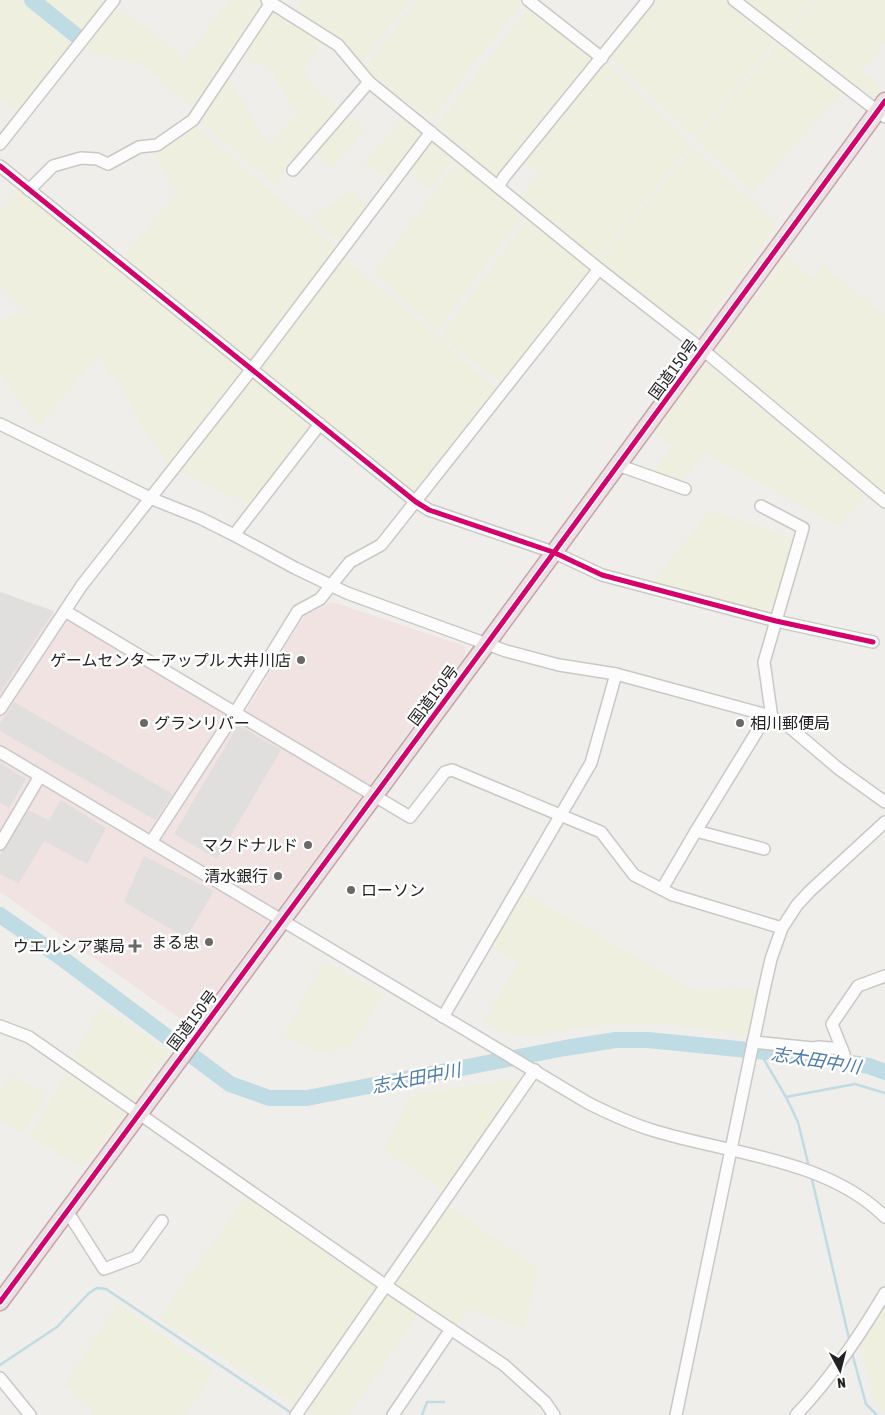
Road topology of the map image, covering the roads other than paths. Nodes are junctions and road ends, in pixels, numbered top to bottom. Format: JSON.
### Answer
{"nodes":[{"id":1,"x":114,"y":0,"type":"edge"},
{"id":2,"x":528,"y":0,"type":"edge"},
{"id":3,"x":648,"y":0,"type":"edge"},
{"id":4,"x":734,"y":0,"type":"edge"},
{"id":5,"x":269,"y":1,"type":"edge"},
{"id":6,"x":602,"y":58,"type":"junction"},
{"id":7,"x":369,"y":82,"type":"junction"},
{"id":8,"x":883,"y":110,"type":"edge"},
{"id":9,"x":431,"y":132,"type":"junction"},
{"id":10,"x":0,"y":144,"type":"edge"},
{"id":11,"x":0,"y":166,"type":"edge"},
{"id":12,"x":293,"y":170,"type":"dead end"},
{"id":13,"x":498,"y":187,"type":"junction"},
{"id":14,"x":29,"y":190,"type":"junction"},
{"id":15,"x":599,"y":269,"type":"junction"},
{"id":16,"x":703,"y":350,"type":"junction"},
{"id":17,"x":252,"y":369,"type":"junction"},
{"id":18,"x":0,"y":424,"type":"edge"},
{"id":19,"x":320,"y":424,"type":"junction"},
{"id":20,"x":618,"y":465,"type":"junction"},
{"id":21,"x":685,"y":489,"type":"dead end"},
{"id":22,"x":150,"y":498,"type":"junction"},
{"id":23,"x":416,"y":502,"type":"junction"},
{"id":24,"x":885,"y":502,"type":"edge"},
{"id":25,"x":761,"y":506,"type":"dead end"},
{"id":26,"x":234,"y":534,"type":"junction"},
{"id":27,"x":553,"y":552,"type":"junction"},
{"id":28,"x":331,"y":586,"type":"junction"},
{"id":29,"x":65,"y":610,"type":"junction"},
{"id":30,"x":776,"y":622,"type":"junction"},
{"id":31,"x":873,"y":642,"type":"dead end"},
{"id":32,"x":486,"y":645,"type":"junction"},
{"id":33,"x":616,"y":674,"type":"junction"},
{"id":34,"x":0,"y":708,"type":"edge"},
{"id":35,"x":235,"y":714,"type":"junction"},
{"id":36,"x":770,"y":717,"type":"junction"},
{"id":37,"x":0,"y":752,"type":"edge"},
{"id":38,"x":40,"y":776,"type":"junction"},
{"id":39,"x":375,"y":795,"type":"junction"},
{"id":40,"x":885,"y":802,"type":"edge"},
{"id":41,"x":560,"y":815,"type":"junction"},
{"id":42,"x":885,"y":822,"type":"edge"},
{"id":43,"x":696,"y":831,"type":"junction"},
{"id":44,"x":151,"y":842,"type":"junction"},
{"id":45,"x":0,"y":844,"type":"edge"},
{"id":46,"x":764,"y":848,"type":"dead end"},
{"id":47,"x":662,"y":889,"type":"junction"},
{"id":48,"x":282,"y":919,"type":"junction"},
{"id":49,"x":782,"y":928,"type":"junction"},
{"id":50,"x":885,"y":976,"type":"edge"},
{"id":51,"x":443,"y":1017,"type":"junction"},
{"id":52,"x":0,"y":1026,"type":"edge"},
{"id":53,"x":753,"y":1043,"type":"junction"},
{"id":54,"x":535,"y":1070,"type":"junction"},
{"id":55,"x":138,"y":1114,"type":"junction"},
{"id":56,"x":731,"y":1150,"type":"junction"},
{"id":57,"x":67,"y":1210,"type":"junction"},
{"id":58,"x":885,"y":1217,"type":"edge"},
{"id":59,"x":162,"y":1221,"type":"dead end"},
{"id":60,"x":385,"y":1286,"type":"junction"},
{"id":61,"x":885,"y":1293,"type":"edge"},
{"id":62,"x":0,"y":1302,"type":"edge"},
{"id":63,"x":451,"y":1330,"type":"junction"},
{"id":64,"x":0,"y":1378,"type":"edge"},
{"id":65,"x":296,"y":1414,"type":"edge"},
{"id":66,"x":30,"y":1415,"type":"edge"},
{"id":67,"x":393,"y":1415,"type":"edge"},
{"id":68,"x":554,"y":1415,"type":"edge"},
{"id":69,"x":676,"y":1415,"type":"edge"},
{"id":70,"x":796,"y":1415,"type":"edge"}],
"edges":[{"from":1,"to":10,"type":"street"},
{"from":2,"to":6,"type":"street"},
{"from":3,"to":6,"type":"street"},
{"from":4,"to":8,"type":"street"},
{"from":5,"to":7,"type":"street"},
{"from":5,"to":14,"type":"street"},
{"from":6,"to":13,"type":"street"},
{"from":7,"to":9,"type":"street"},
{"from":7,"to":12,"type":"street"},
{"from":8,"to":16,"type":"highway","name":"国道150号"},
{"from":9,"to":13,"type":"street"},
{"from":9,"to":17,"type":"street"},
{"from":11,"to":14,"type":"street"},
{"from":13,"to":15,"type":"street"},
{"from":14,"to":17,"type":"street"},
{"from":15,"to":16,"type":"street"},
{"from":15,"to":23,"type":"street"},
{"from":16,"to":20,"type":"highway","name":"国道150号"},
{"from":16,"to":24,"type":"street"},
{"from":17,"to":19,"type":"street"},
{"from":17,"to":22,"type":"street"},
{"from":18,"to":22,"type":"street"},
{"from":19,"to":23,"type":"street"},
{"from":19,"to":26,"type":"street"},
{"from":20,"to":21,"type":"street"},
{"from":20,"to":27,"type":"highway","name":"国道150号"},
{"from":22,"to":26,"type":"street"},
{"from":22,"to":29,"type":"street"},
{"from":23,"to":27,"type":"street"},
{"from":23,"to":28,"type":"street"},
{"from":25,"to":30,"type":"street"},
{"from":26,"to":28,"type":"street"},
{"from":27,"to":30,"type":"street"},
{"from":27,"to":32,"type":"highway","name":"国道150号"},
{"from":28,"to":32,"type":"street"},
{"from":28,"to":35,"type":"street"},
{"from":29,"to":34,"type":"street"},
{"from":29,"to":35,"type":"street"},
{"from":30,"to":31,"type":"street"},
{"from":30,"to":36,"type":"street"},
{"from":32,"to":33,"type":"street"},
{"from":32,"to":39,"type":"highway","name":"国道150号"},
{"from":33,"to":36,"type":"street"},
{"from":33,"to":41,"type":"street"},
{"from":35,"to":39,"type":"street"},
{"from":35,"to":44,"type":"street"},
{"from":36,"to":40,"type":"street"},
{"from":36,"to":43,"type":"street"},
{"from":37,"to":38,"type":"street"},
{"from":38,"to":44,"type":"street"},
{"from":38,"to":45,"type":"street"},
{"from":39,"to":41,"type":"street"},
{"from":39,"to":48,"type":"highway","name":"国道150号"},
{"from":41,"to":47,"type":"street"},
{"from":41,"to":51,"type":"street"},
{"from":42,"to":49,"type":"street"},
{"from":43,"to":46,"type":"street"},
{"from":43,"to":47,"type":"street"},
{"from":44,"to":48,"type":"street"},
{"from":47,"to":49,"type":"street"},
{"from":48,"to":51,"type":"street"},
{"from":48,"to":55,"type":"highway","name":"国道150号"},
{"from":49,"to":53,"type":"street"},
{"from":50,"to":53,"type":"street"},
{"from":51,"to":54,"type":"street"},
{"from":52,"to":55,"type":"street"},
{"from":53,"to":56,"type":"street"},
{"from":54,"to":56,"type":"street"},
{"from":54,"to":60,"type":"street"},
{"from":55,"to":57,"type":"highway","name":"国道150号"},
{"from":55,"to":60,"type":"street"},
{"from":56,"to":58,"type":"street"},
{"from":56,"to":69,"type":"street"},
{"from":57,"to":59,"type":"street"},
{"from":57,"to":62,"type":"highway","name":"国道150号"},
{"from":60,"to":63,"type":"street"},
{"from":60,"to":65,"type":"street"},
{"from":61,"to":70,"type":"street"},
{"from":63,"to":67,"type":"street"},
{"from":63,"to":68,"type":"street"},
{"from":64,"to":66,"type":"street"}]}
